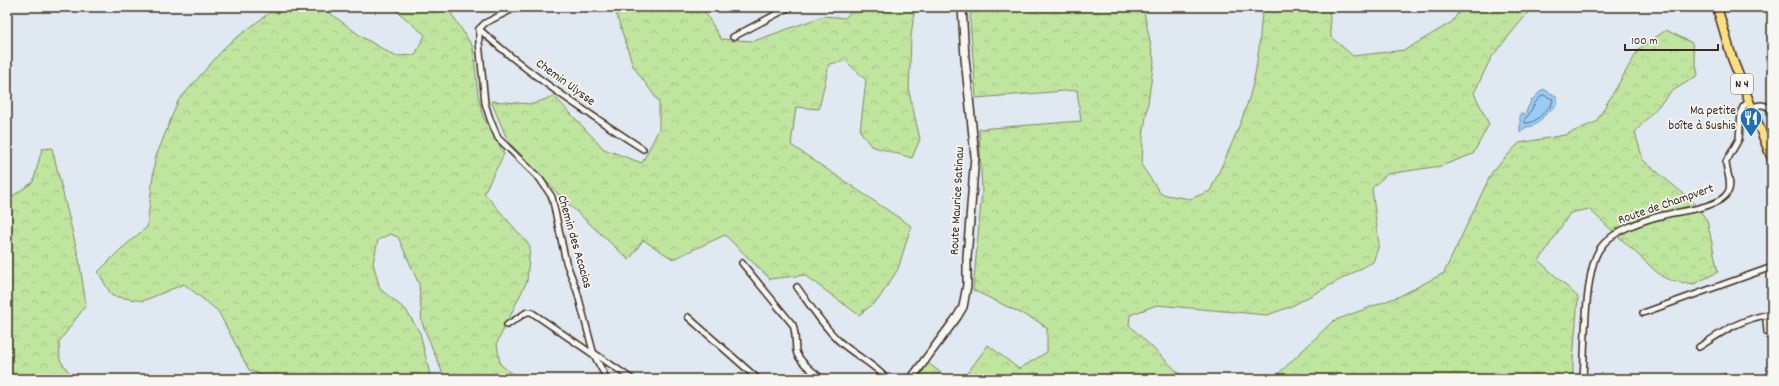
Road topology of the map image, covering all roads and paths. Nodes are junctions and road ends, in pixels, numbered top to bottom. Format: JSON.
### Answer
{"nodes":[{"id":1,"x":517,"y":7,"type":"edge"},
{"id":2,"x":790,"y":7,"type":"edge"},
{"id":3,"x":962,"y":7,"type":"edge"},
{"id":4,"x":1717,"y":7,"type":"edge"},
{"id":5,"x":479,"y":29,"type":"junction"},
{"id":6,"x":733,"y":37,"type":"dead end"},
{"id":7,"x":1750,"y":104,"type":"junction"},
{"id":8,"x":1772,"y":111,"type":"edge"},
{"id":9,"x":643,"y":149,"type":"dead end"},
{"id":10,"x":1772,"y":159,"type":"edge"},
{"id":11,"x":742,"y":263,"type":"dead end"},
{"id":12,"x":1772,"y":267,"type":"edge"},
{"id":13,"x":797,"y":287,"type":"dead end"},
{"id":14,"x":1643,"y":313,"type":"dead end"},
{"id":15,"x":1772,"y":314,"type":"edge"},
{"id":16,"x":688,"y":317,"type":"dead end"},
{"id":17,"x":507,"y":325,"type":"dead end"},
{"id":18,"x":1772,"y":334,"type":"edge"},
{"id":19,"x":1699,"y":347,"type":"dead end"},
{"id":20,"x":594,"y":354,"type":"junction"},
{"id":21,"x":606,"y":379,"type":"edge"},
{"id":22,"x":632,"y":379,"type":"edge"},
{"id":23,"x":758,"y":379,"type":"edge"},
{"id":24,"x":822,"y":379,"type":"edge"},
{"id":25,"x":887,"y":379,"type":"edge"},
{"id":26,"x":911,"y":379,"type":"edge"},
{"id":27,"x":1582,"y":379,"type":"edge"},
{"id":28,"x":1720,"y":379,"type":"edge"},
{"id":29,"x":1732,"y":379,"type":"edge"}],
"edges":[{"from":1,"to":5,"type":"street"},
{"from":2,"to":6,"type":"street"},
{"from":3,"to":26,"type":"main road","name":"Route Maurice Satinau"},
{"from":4,"to":7,"type":"main road","number":"N 4"},
{"from":5,"to":9,"type":"street","name":"Chemin Ulysse"},
{"from":5,"to":20,"type":"street","name":"Chemin des Acacias"},
{"from":7,"to":8,"type":"street"},
{"from":7,"to":10,"type":"main road","number":"N 4"},
{"from":7,"to":27,"type":"street","name":"Route de Champvert"},
{"from":11,"to":24,"type":"street"},
{"from":12,"to":14,"type":"street"},
{"from":13,"to":25,"type":"street"},
{"from":15,"to":18,"type":"street"},
{"from":15,"to":19,"type":"street"},
{"from":16,"to":23,"type":"street"},
{"from":17,"to":20,"type":"street"},
{"from":20,"to":21,"type":"street","name":"Chemin des Acacias"},
{"from":20,"to":22,"type":"street"},
{"from":28,"to":29,"type":"street"}]}
